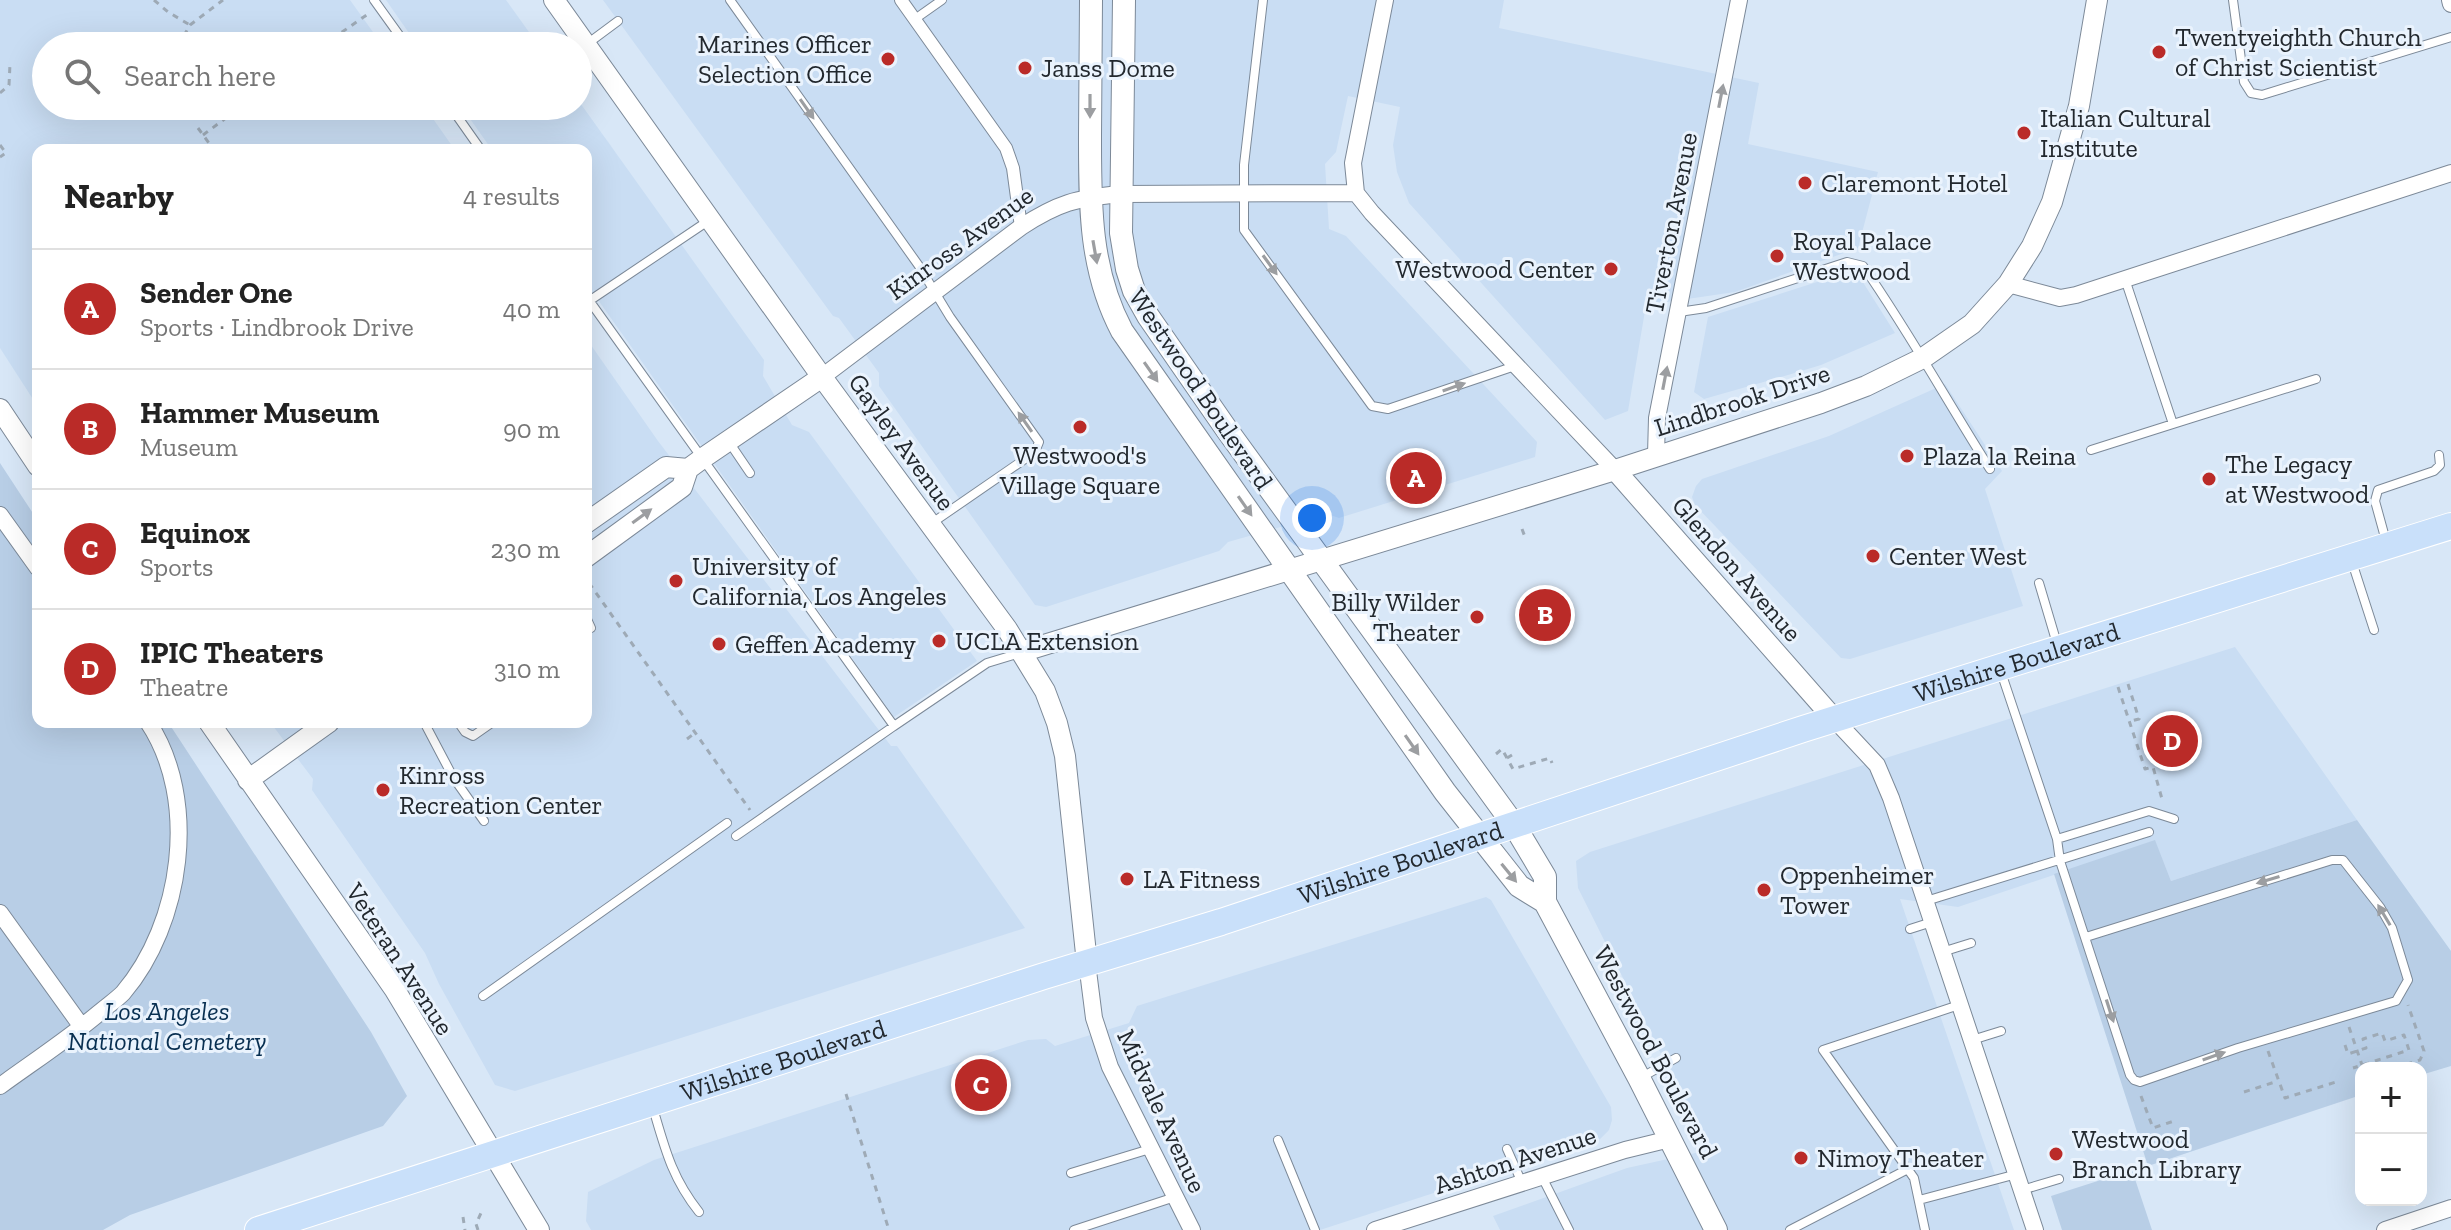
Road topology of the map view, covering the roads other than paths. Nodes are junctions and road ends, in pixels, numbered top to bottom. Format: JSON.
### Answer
{"nodes":[{"id":1,"x":554,"y":0,"type":"edge"},
{"id":2,"x":730,"y":0,"type":"edge"},
{"id":3,"x":901,"y":0,"type":"edge"},
{"id":4,"x":942,"y":0,"type":"edge"},
{"id":5,"x":1091,"y":0,"type":"edge"},
{"id":6,"x":1124,"y":0,"type":"edge"},
{"id":7,"x":1263,"y":0,"type":"edge"},
{"id":8,"x":1385,"y":0,"type":"edge"},
{"id":9,"x":1739,"y":0,"type":"edge"},
{"id":10,"x":2097,"y":0,"type":"edge"},
{"id":11,"x":2233,"y":0,"type":"edge"},
{"id":12,"x":376,"y":3,"type":"edge"},
{"id":13,"x":915,"y":19,"type":"junction"},
{"id":14,"x":618,"y":21,"type":"dead end"},
{"id":15,"x":397,"y":32,"type":"edge"},
{"id":16,"x":577,"y":32,"type":"edge"},
{"id":17,"x":2451,"y":37,"type":"edge"},
{"id":18,"x":592,"y":40,"type":"edge"},
{"id":19,"x":592,"y":53,"type":"edge"},
{"id":20,"x":460,"y":120,"type":"edge"},
{"id":21,"x":477,"y":144,"type":"edge"},
{"id":22,"x":2451,"y":173,"type":"edge"},
{"id":23,"x":1356,"y":193,"type":"junction"},
{"id":24,"x":1121,"y":194,"type":"junction"},
{"id":25,"x":1244,"y":195,"type":"junction"},
{"id":26,"x":1090,"y":197,"type":"junction"},
{"id":27,"x":710,"y":220,"type":"junction"},
{"id":28,"x":1021,"y":227,"type":"junction"},
{"id":29,"x":2125,"y":279,"type":"junction"},
{"id":30,"x":2008,"y":284,"type":"junction"},
{"id":31,"x":936,"y":291,"type":"junction"},
{"id":32,"x":592,"y":295,"type":"edge"},
{"id":33,"x":592,"y":304,"type":"edge"},
{"id":34,"x":1678,"y":312,"type":"junction"},
{"id":35,"x":1923,"y":358,"type":"junction"},
{"id":36,"x":1515,"y":366,"type":"junction"},
{"id":37,"x":822,"y":377,"type":"junction"},
{"id":38,"x":2316,"y":379,"type":"dead end"},
{"id":39,"x":0,"y":409,"type":"edge"},
{"id":40,"x":2173,"y":424,"type":"junction"},
{"id":41,"x":729,"y":441,"type":"junction"},
{"id":42,"x":2091,"y":450,"type":"dead end"},
{"id":43,"x":1656,"y":455,"type":"junction"},
{"id":44,"x":2439,"y":455,"type":"dead end"},
{"id":45,"x":32,"y":457,"type":"edge"},
{"id":46,"x":696,"y":464,"type":"junction"},
{"id":47,"x":1990,"y":469,"type":"dead end"},
{"id":48,"x":1615,"y":470,"type":"junction"},
{"id":49,"x":750,"y":473,"type":"dead end"},
{"id":50,"x":0,"y":515,"type":"edge"},
{"id":51,"x":592,"y":519,"type":"edge"},
{"id":52,"x":931,"y":524,"type":"junction"},
{"id":53,"x":2451,"y":526,"type":"edge"},
{"id":54,"x":2388,"y":546,"type":"junction"},
{"id":55,"x":592,"y":553,"type":"edge"},
{"id":56,"x":2350,"y":558,"type":"junction"},
{"id":57,"x":32,"y":560,"type":"edge"},
{"id":58,"x":1322,"y":560,"type":"junction"},
{"id":59,"x":1290,"y":569,"type":"junction"},
{"id":60,"x":2039,"y":583,"type":"dead end"},
{"id":61,"x":2374,"y":630,"type":"dead end"},
{"id":62,"x":2059,"y":650,"type":"junction"},
{"id":63,"x":1021,"y":652,"type":"junction"},
{"id":64,"x":2000,"y":668,"type":"junction"},
{"id":65,"x":1835,"y":720,"type":"junction"},
{"id":66,"x":894,"y":726,"type":"junction"},
{"id":67,"x":151,"y":728,"type":"edge"},
{"id":68,"x":213,"y":728,"type":"edge"},
{"id":69,"x":321,"y":728,"type":"edge"},
{"id":70,"x":427,"y":728,"type":"edge"},
{"id":71,"x":462,"y":728,"type":"edge"},
{"id":72,"x":484,"y":728,"type":"edge"},
{"id":73,"x":248,"y":780,"type":"junction"},
{"id":74,"x":2174,"y":819,"type":"dead end"},
{"id":75,"x":484,"y":821,"type":"dead end"},
{"id":76,"x":727,"y":823,"type":"dead end"},
{"id":77,"x":1514,"y":825,"type":"junction"},
{"id":78,"x":2149,"y":832,"type":"dead end"},
{"id":79,"x":736,"y":836,"type":"dead end"},
{"id":80,"x":1479,"y":836,"type":"junction"},
{"id":81,"x":2057,"y":839,"type":"junction"},
{"id":82,"x":2060,"y":861,"type":"junction"},
{"id":83,"x":1926,"y":901,"type":"junction"},
{"id":84,"x":1545,"y":902,"type":"junction"},
{"id":85,"x":0,"y":913,"type":"edge"},
{"id":86,"x":1932,"y":922,"type":"junction"},
{"id":87,"x":1910,"y":929,"type":"dead end"},
{"id":88,"x":2086,"y":937,"type":"junction"},
{"id":89,"x":1971,"y":943,"type":"dead end"},
{"id":90,"x":1942,"y":952,"type":"junction"},
{"id":91,"x":1087,"y":963,"type":"junction"},
{"id":92,"x":483,"y":996,"type":"dead end"},
{"id":93,"x":1959,"y":1005,"type":"junction"},
{"id":94,"x":82,"y":1027,"type":"junction"},
{"id":95,"x":2001,"y":1031,"type":"dead end"},
{"id":96,"x":1971,"y":1041,"type":"junction"},
{"id":97,"x":1676,"y":1058,"type":"dead end"},
{"id":98,"x":1639,"y":1078,"type":"junction"},
{"id":99,"x":0,"y":1086,"type":"edge"},
{"id":100,"x":652,"y":1103,"type":"junction"},
{"id":101,"x":1670,"y":1139,"type":"junction"},
{"id":102,"x":1278,"y":1140,"type":"dead end"},
{"id":103,"x":1150,"y":1149,"type":"junction"},
{"id":104,"x":1507,"y":1149,"type":"dead end"},
{"id":105,"x":492,"y":1156,"type":"junction"},
{"id":106,"x":1908,"y":1169,"type":"junction"},
{"id":107,"x":1071,"y":1173,"type":"dead end"},
{"id":108,"x":1542,"y":1176,"type":"junction"},
{"id":109,"x":2059,"y":1179,"type":"dead end"},
{"id":110,"x":2019,"y":1182,"type":"junction"},
{"id":111,"x":1522,"y":1183,"type":"junction"},
{"id":112,"x":1175,"y":1197,"type":"junction"},
{"id":113,"x":1919,"y":1200,"type":"junction"},
{"id":114,"x":2451,"y":1208,"type":"edge"},
{"id":115,"x":699,"y":1212,"type":"dead end"},
{"id":116,"x":258,"y":1230,"type":"edge"},
{"id":117,"x":539,"y":1230,"type":"edge"},
{"id":118,"x":1074,"y":1230,"type":"edge"},
{"id":119,"x":1192,"y":1230,"type":"edge"},
{"id":120,"x":1315,"y":1230,"type":"edge"},
{"id":121,"x":1375,"y":1230,"type":"edge"},
{"id":122,"x":1569,"y":1230,"type":"edge"},
{"id":123,"x":1716,"y":1230,"type":"edge"},
{"id":124,"x":1790,"y":1230,"type":"edge"},
{"id":125,"x":1925,"y":1230,"type":"edge"},
{"id":126,"x":2035,"y":1230,"type":"edge"},
{"id":127,"x":2385,"y":1230,"type":"edge"}],
"edges":[{"from":1,"to":16,"type":"street","name":"Gayley Avenue"},
{"from":2,"to":31,"type":"lane","one_way":true},
{"from":3,"to":13,"type":"street"},
{"from":4,"to":13,"type":"lane"},
{"from":5,"to":26,"type":"main road","name":"Westwood Boulevard","one_way":true},
{"from":6,"to":24,"type":"main road","name":"Westwood Boulevard"},
{"from":7,"to":25,"type":"lane"},
{"from":8,"to":23,"type":"street"},
{"from":34,"to":9,"type":"street","name":"Tiverton Avenue","one_way":true},
{"from":10,"to":30,"type":"street","name":"Lindbrook Drive"},
{"from":11,"to":17,"type":"lane"},
{"from":12,"to":15,"type":"lane"},
{"from":13,"to":28,"type":"street"},
{"from":14,"to":18,"type":"lane"},
{"from":19,"to":27,"type":"street","name":"Gayley Avenue"},
{"from":20,"to":21,"type":"lane"},
{"from":22,"to":29,"type":"street"},
{"from":23,"to":25,"type":"street","name":"Kinross Avenue"},
{"from":23,"to":36,"type":"street","name":"Glendon Avenue"},
{"from":24,"to":25,"type":"street","name":"Kinross Avenue"},
{"from":24,"to":26,"type":"street","name":"Kinross Avenue"},
{"from":24,"to":58,"type":"main road","name":"Westwood Boulevard"},
{"from":25,"to":36,"type":"lane","one_way":true},
{"from":26,"to":28,"type":"street","name":"Kinross Avenue"},
{"from":26,"to":59,"type":"main road","name":"Westwood Boulevard","one_way":true},
{"from":27,"to":32,"type":"lane"},
{"from":27,"to":37,"type":"street","name":"Gayley Avenue"},
{"from":28,"to":31,"type":"street","name":"Kinross Avenue"},
{"from":29,"to":30,"type":"street"},
{"from":29,"to":40,"type":"lane"},
{"from":30,"to":35,"type":"street","name":"Lindbrook Drive"},
{"from":31,"to":37,"type":"street","name":"Kinross Avenue"},
{"from":52,"to":31,"type":"lane","one_way":true},
{"from":33,"to":46,"type":"lane"},
{"from":34,"to":35,"type":"lane"},
{"from":43,"to":34,"type":"street","name":"Tiverton Avenue","one_way":true},
{"from":35,"to":43,"type":"street","name":"Lindbrook Drive"},
{"from":35,"to":47,"type":"lane"},
{"from":36,"to":48,"type":"street","name":"Glendon Avenue"},
{"from":37,"to":41,"type":"street","name":"Kinross Avenue"},
{"from":37,"to":52,"type":"street","name":"Gayley Avenue"},
{"from":38,"to":40,"type":"lane"},
{"from":39,"to":45,"type":"street"},
{"from":40,"to":42,"type":"lane"},
{"from":41,"to":46,"type":"street","name":"Kinross Avenue"},
{"from":41,"to":49,"type":"lane"},
{"from":43,"to":48,"type":"street","name":"Lindbrook Drive"},
{"from":44,"to":54,"type":"lane"},
{"from":46,"to":51,"type":"street","name":"Kinross Avenue"},
{"from":55,"to":46,"type":"street","name":"Kinross Avenue","one_way":true},
{"from":46,"to":66,"type":"lane"},
{"from":48,"to":58,"type":"street","name":"Lindbrook Drive"},
{"from":48,"to":65,"type":"street","name":"Glendon Avenue"},
{"from":50,"to":57,"type":"street"},
{"from":52,"to":63,"type":"street","name":"Gayley Avenue"},
{"from":53,"to":54,"type":"main road","name":"Wilshire Boulevard"},
{"from":54,"to":56,"type":"main road","name":"Wilshire Boulevard"},
{"from":56,"to":61,"type":"lane"},
{"from":56,"to":62,"type":"main road","name":"Wilshire Boulevard"},
{"from":58,"to":59,"type":"street","name":"Lindbrook Drive"},
{"from":58,"to":77,"type":"main road","name":"Westwood Boulevard"},
{"from":59,"to":63,"type":"street","name":"Lindbrook Drive"},
{"from":59,"to":80,"type":"main road","name":"Westwood Boulevard","one_way":true},
{"from":60,"to":62,"type":"lane"},
{"from":62,"to":64,"type":"main road","name":"Wilshire Boulevard"},
{"from":63,"to":66,"type":"lane"},
{"from":63,"to":91,"type":"street","name":"Gayley Avenue"},
{"from":64,"to":65,"type":"main road","name":"Wilshire Boulevard"},
{"from":64,"to":81,"type":"lane"},
{"from":65,"to":77,"type":"main road","name":"Wilshire Boulevard"},
{"from":65,"to":83,"type":"street","name":"Glendon Avenue"},
{"from":66,"to":79,"type":"lane"},
{"from":67,"to":94,"type":"street"},
{"from":68,"to":73,"type":"street","name":"Veteran Avenue"},
{"from":69,"to":73,"type":"street"},
{"from":70,"to":75,"type":"lane"},
{"from":71,"to":72,"type":"lane"},
{"from":73,"to":105,"type":"street","name":"Veteran Avenue"},
{"from":74,"to":81,"type":"lane"},
{"from":76,"to":92,"type":"lane"},
{"from":77,"to":80,"type":"main road","name":"Wilshire Boulevard"},
{"from":77,"to":84,"type":"main road","name":"Westwood Boulevard"},
{"from":78,"to":82,"type":"lane"},
{"from":80,"to":84,"type":"main road","name":"Westwood Boulevard","one_way":true},
{"from":80,"to":91,"type":"main road","name":"Wilshire Boulevard"},
{"from":81,"to":82,"type":"lane"},
{"from":82,"to":83,"type":"lane"},
{"from":82,"to":88,"type":"lane"},
{"from":83,"to":86,"type":"street","name":"Glendon Avenue"},
{"from":84,"to":98,"type":"main road","name":"Westwood Boulevard"},
{"from":85,"to":94,"type":"street"},
{"from":86,"to":87,"type":"lane"},
{"from":86,"to":90,"type":"street","name":"Glendon Avenue"},
{"from":88,"to":88,"type":"lane","one_way":true},
{"from":89,"to":90,"type":"lane"},
{"from":90,"to":93,"type":"street","name":"Glendon Avenue"},
{"from":91,"to":100,"type":"main road","name":"Wilshire Boulevard"},
{"from":91,"to":103,"type":"street","name":"Midvale Avenue"},
{"from":93,"to":96,"type":"street","name":"Glendon Avenue"},
{"from":93,"to":106,"type":"lane"},
{"from":94,"to":99,"type":"street"},
{"from":95,"to":96,"type":"lane"},
{"from":96,"to":110,"type":"street","name":"Glendon Avenue"},
{"from":97,"to":98,"type":"lane"},
{"from":98,"to":101,"type":"main road","name":"Westwood Boulevard"},
{"from":100,"to":105,"type":"main road","name":"Wilshire Boulevard"},
{"from":100,"to":115,"type":"lane"},
{"from":101,"to":108,"type":"street","name":"Ashton Avenue"},
{"from":101,"to":123,"type":"main road","name":"Westwood Boulevard"},
{"from":102,"to":120,"type":"lane"},
{"from":103,"to":107,"type":"lane"},
{"from":103,"to":112,"type":"street","name":"Midvale Avenue"},
{"from":104,"to":111,"type":"lane"},
{"from":105,"to":116,"type":"main road","name":"Wilshire Boulevard"},
{"from":105,"to":117,"type":"street","name":"Veteran Avenue"},
{"from":106,"to":113,"type":"lane"},
{"from":106,"to":124,"type":"lane"},
{"from":108,"to":111,"type":"street","name":"Ashton Avenue"},
{"from":108,"to":122,"type":"lane"},
{"from":109,"to":110,"type":"lane"},
{"from":110,"to":113,"type":"lane"},
{"from":110,"to":126,"type":"street","name":"Glendon Avenue"},
{"from":111,"to":121,"type":"street","name":"Ashton Avenue"},
{"from":112,"to":118,"type":"lane"},
{"from":112,"to":119,"type":"street","name":"Midvale Avenue"},
{"from":113,"to":125,"type":"lane"},
{"from":114,"to":127,"type":"street"}]}
